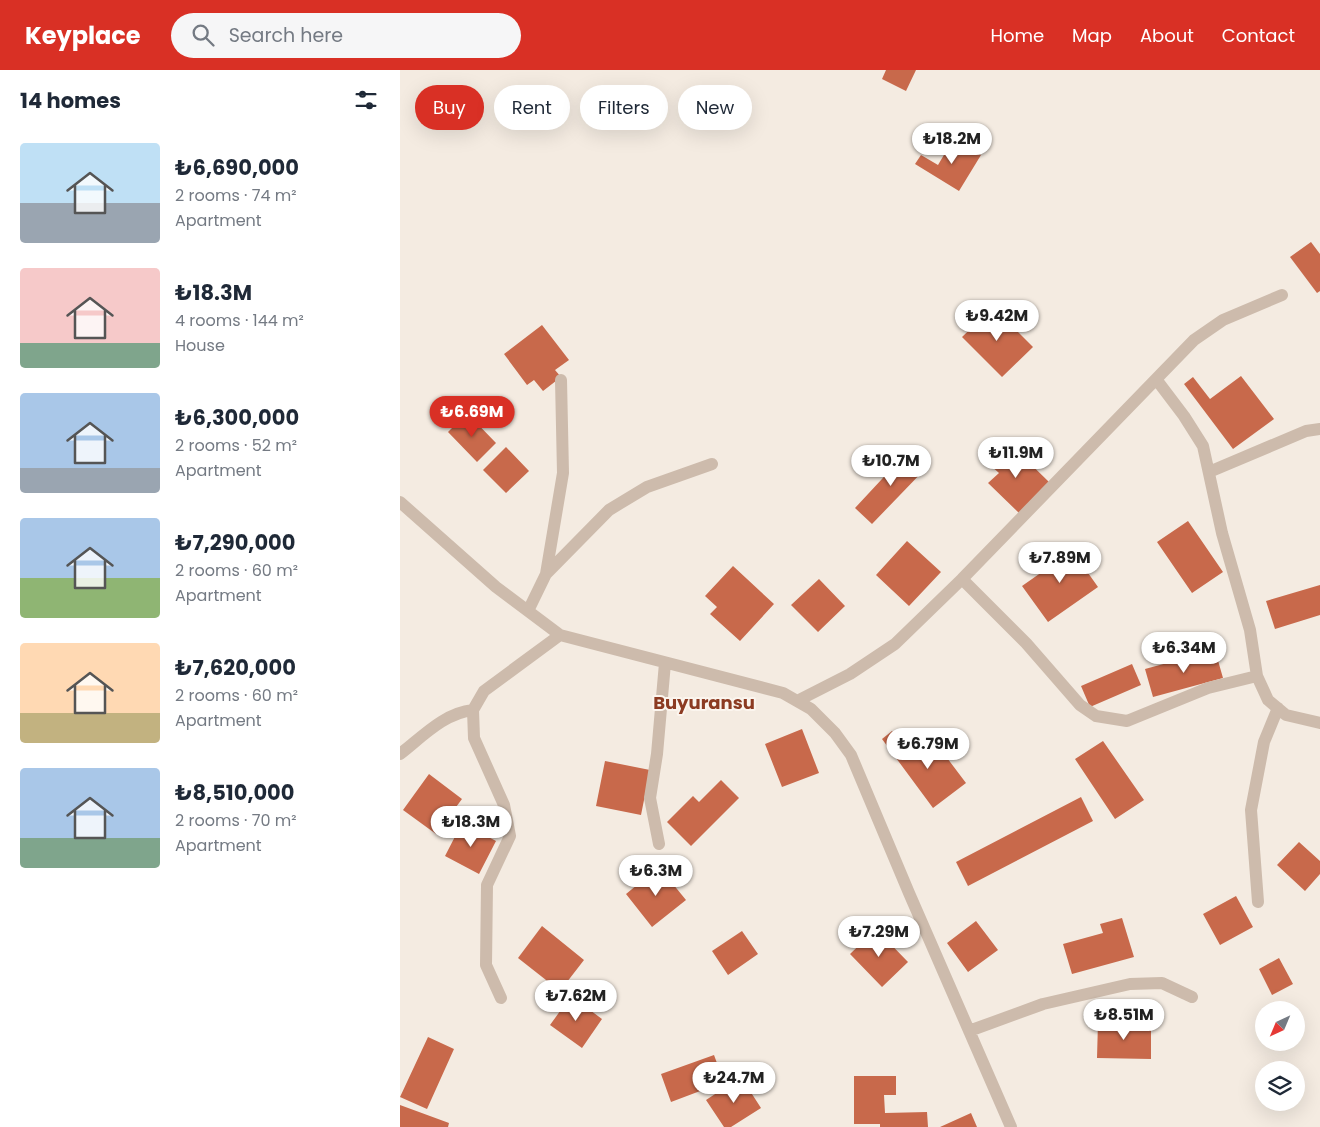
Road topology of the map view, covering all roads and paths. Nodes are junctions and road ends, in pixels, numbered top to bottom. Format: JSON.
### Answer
{"nodes":[{"id":1,"x":1282,"y":295,"type":"dead end"},
{"id":2,"x":1156,"y":378,"type":"junction"},
{"id":3,"x":561,"y":380,"type":"dead end"},
{"id":4,"x":1320,"y":418,"type":"edge"},
{"id":5,"x":1320,"y":429,"type":"edge"},
{"id":6,"x":1306,"y":431,"type":"junction"},
{"id":7,"x":712,"y":464,"type":"dead end"},
{"id":8,"x":1209,"y":472,"type":"junction"},
{"id":9,"x":400,"y":502,"type":"edge"},
{"id":10,"x":546,"y":574,"type":"junction"},
{"id":11,"x":962,"y":579,"type":"junction"},
{"id":12,"x":528,"y":611,"type":"junction"},
{"id":13,"x":560,"y":635,"type":"junction"},
{"id":14,"x":665,"y":663,"type":"junction"},
{"id":15,"x":1257,"y":676,"type":"junction"},
{"id":16,"x":797,"y":701,"type":"junction"},
{"id":17,"x":1278,"y":708,"type":"junction"},
{"id":18,"x":473,"y":710,"type":"junction"},
{"id":19,"x":1320,"y":724,"type":"edge"},
{"id":20,"x":400,"y":754,"type":"edge"},
{"id":21,"x":660,"y":844,"type":"dead end"},
{"id":22,"x":1258,"y":902,"type":"dead end"},
{"id":23,"x":1192,"y":997,"type":"dead end"},
{"id":24,"x":501,"y":998,"type":"dead end"},
{"id":25,"x":969,"y":1031,"type":"junction"},
{"id":26,"x":1011,"y":1127,"type":"edge"}],
"edges":[{"from":1,"to":2,"type":"street"},
{"from":2,"to":8,"type":"street"},
{"from":2,"to":11,"type":"street"},
{"from":3,"to":10,"type":"street"},
{"from":4,"to":6,"type":"street"},
{"from":5,"to":6,"type":"street"},
{"from":6,"to":8,"type":"street"},
{"from":7,"to":10,"type":"street"},
{"from":8,"to":15,"type":"street"},
{"from":9,"to":12,"type":"street"},
{"from":10,"to":12,"type":"street"},
{"from":11,"to":15,"type":"street"},
{"from":11,"to":16,"type":"street"},
{"from":12,"to":13,"type":"street"},
{"from":13,"to":14,"type":"street"},
{"from":13,"to":18,"type":"street"},
{"from":14,"to":16,"type":"street"},
{"from":14,"to":21,"type":"street"},
{"from":15,"to":17,"type":"street"},
{"from":16,"to":25,"type":"street"},
{"from":17,"to":19,"type":"street"},
{"from":17,"to":22,"type":"street"},
{"from":18,"to":20,"type":"street"},
{"from":18,"to":24,"type":"street"},
{"from":23,"to":25,"type":"street"},
{"from":25,"to":26,"type":"street"}]}
